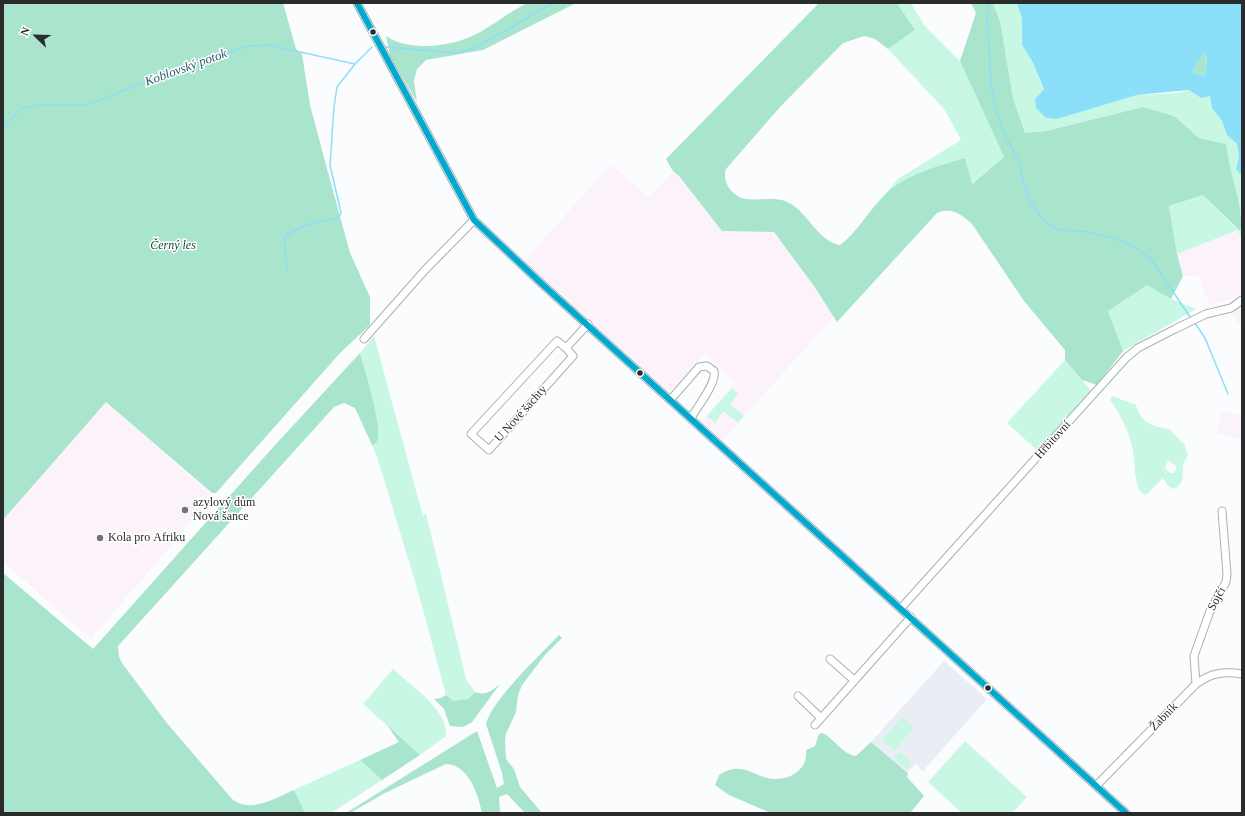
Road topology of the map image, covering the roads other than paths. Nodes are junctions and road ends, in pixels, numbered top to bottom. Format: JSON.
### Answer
{"nodes":[{"id":1,"x":357,"y":3,"type":"edge"},
{"id":2,"x":474,"y":220,"type":"junction"},
{"id":3,"x":1242,"y":300,"type":"edge"},
{"id":4,"x":588,"y":324,"type":"junction"},
{"id":5,"x":364,"y":339,"type":"dead end"},
{"id":6,"x":566,"y":348,"type":"junction"},
{"id":7,"x":671,"y":399,"type":"junction"},
{"id":8,"x":691,"y":418,"type":"junction"},
{"id":9,"x":1222,"y":511,"type":"dead end"},
{"id":10,"x":901,"y":608,"type":"junction"},
{"id":11,"x":911,"y":618,"type":"junction"},
{"id":12,"x":830,"y":659,"type":"dead end"},
{"id":13,"x":1242,"y":674,"type":"edge"},
{"id":14,"x":854,"y":680,"type":"junction"},
{"id":15,"x":1196,"y":684,"type":"junction"},
{"id":16,"x":798,"y":696,"type":"dead end"},
{"id":17,"x":821,"y":718,"type":"junction"},
{"id":18,"x":814,"y":725,"type":"dead end"},
{"id":19,"x":1096,"y":786,"type":"junction"},
{"id":20,"x":1126,"y":813,"type":"edge"}],
"edges":[{"from":1,"to":2,"type":"street"},
{"from":2,"to":4,"type":"street"},
{"from":2,"to":5,"type":"street"},
{"from":3,"to":10,"type":"street","name":"Hřbitovní"},
{"from":4,"to":6,"type":"street"},
{"from":4,"to":7,"type":"street"},
{"from":6,"to":6,"type":"street","name":"U Nové šachty"},
{"from":7,"to":8,"type":"street"},
{"from":7,"to":8,"type":"street"},
{"from":8,"to":10,"type":"street"},
{"from":9,"to":15,"type":"street","name":"Sojčí"},
{"from":10,"to":11,"type":"street"},
{"from":11,"to":14,"type":"street"},
{"from":11,"to":19,"type":"street"},
{"from":12,"to":14,"type":"street"},
{"from":13,"to":15,"type":"street","name":"Žabník"},
{"from":14,"to":17,"type":"street"},
{"from":15,"to":19,"type":"street","name":"Žabník"},
{"from":16,"to":17,"type":"street"},
{"from":17,"to":18,"type":"street"},
{"from":19,"to":20,"type":"street"}]}
